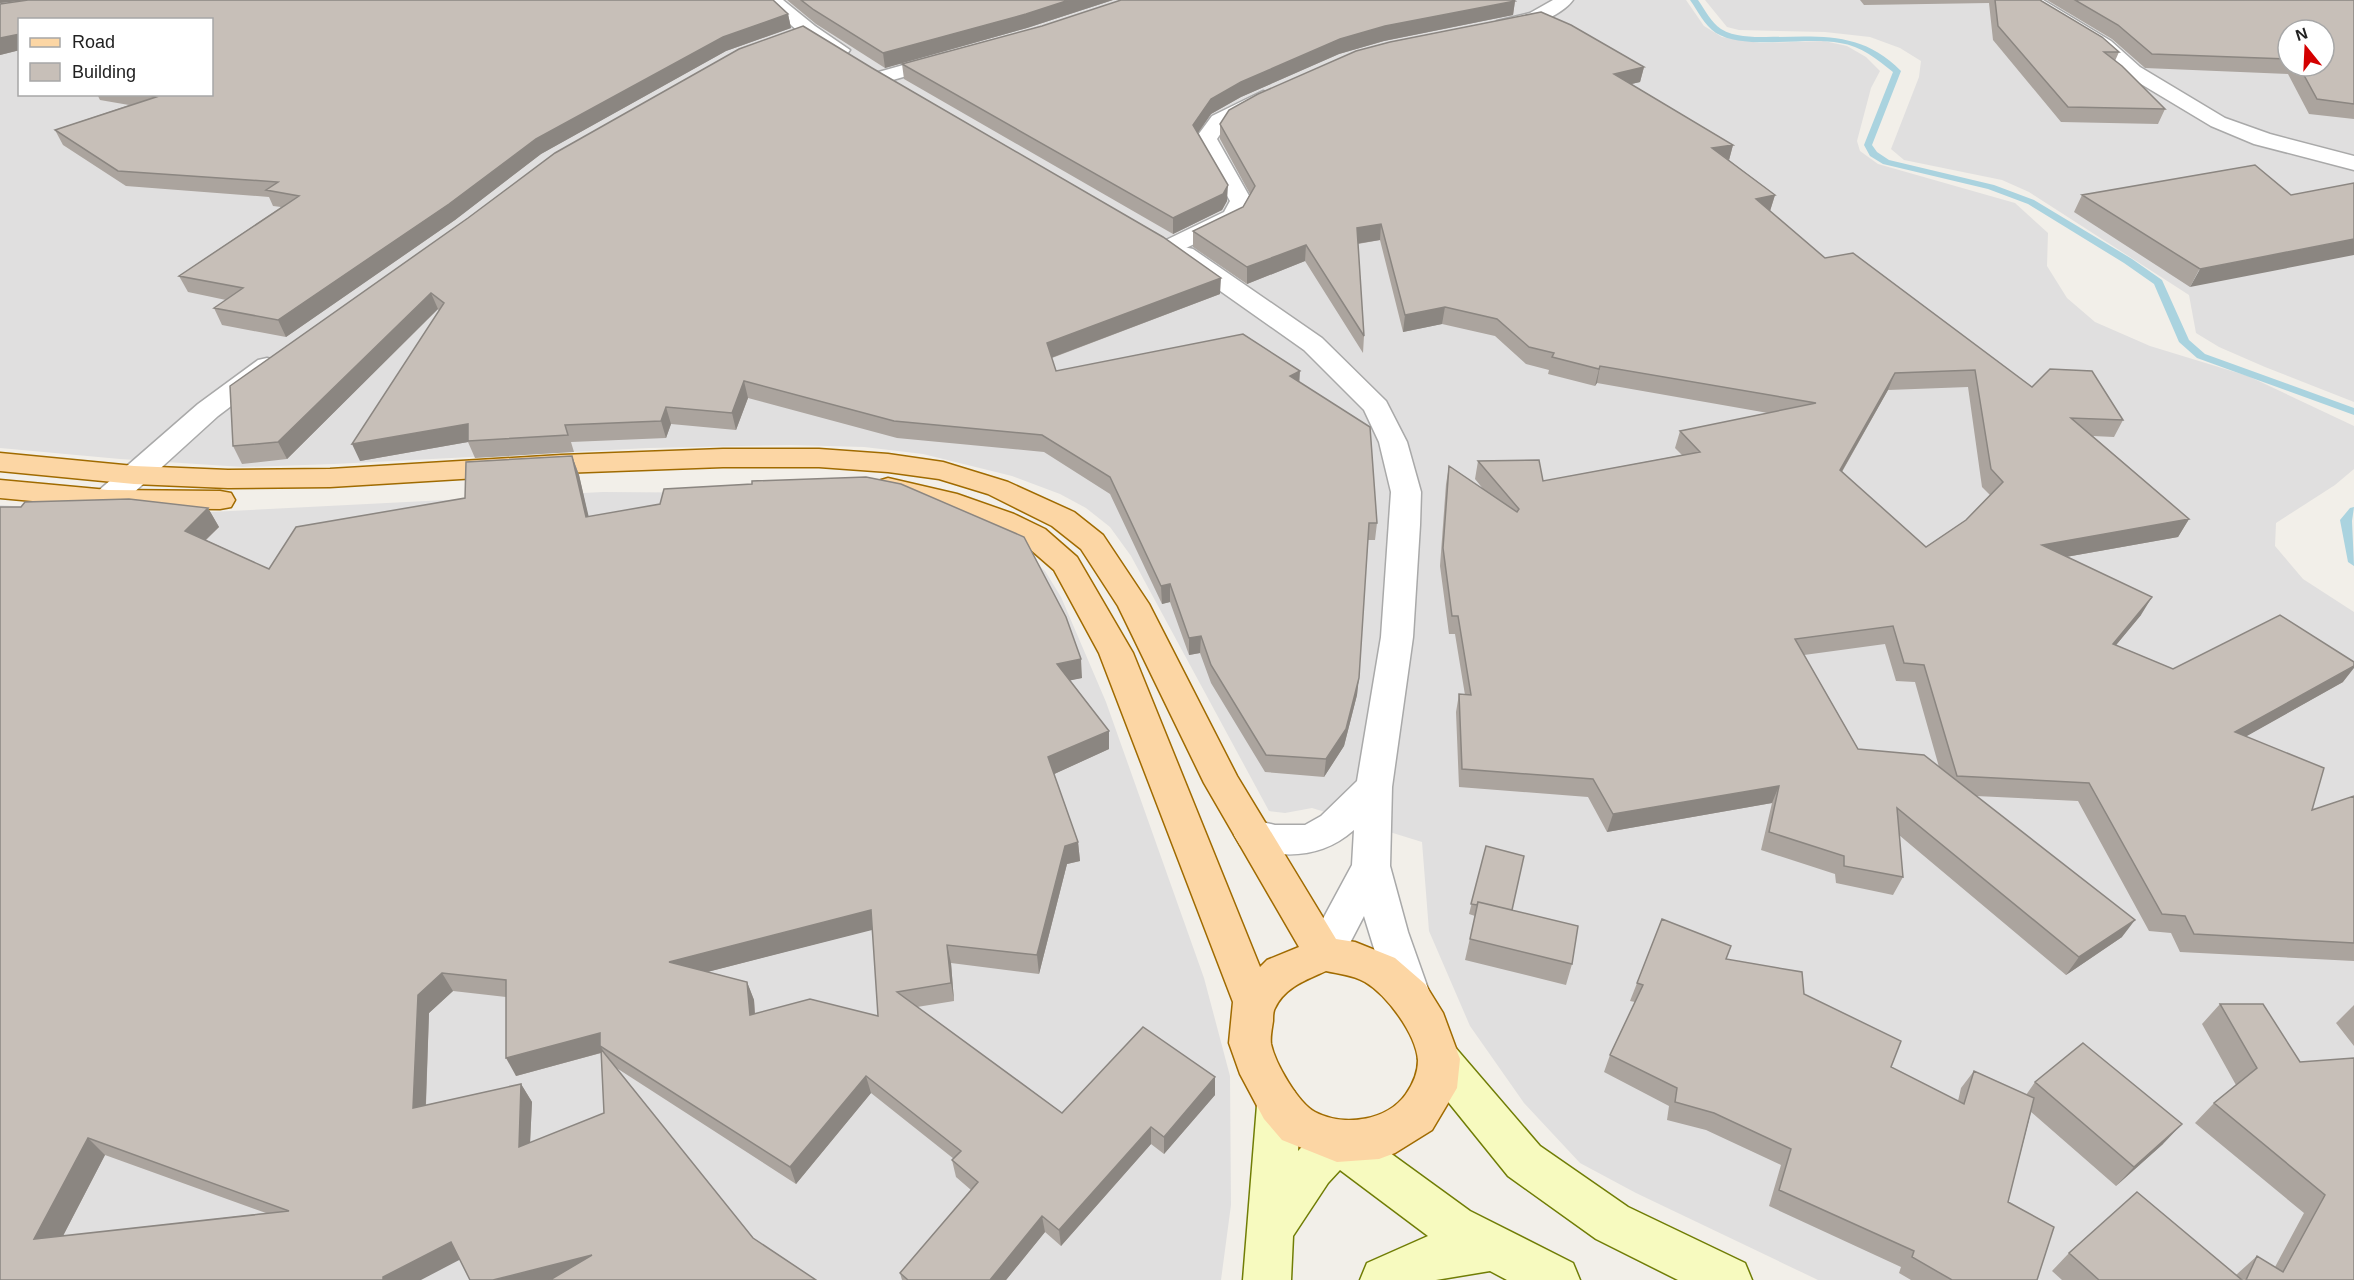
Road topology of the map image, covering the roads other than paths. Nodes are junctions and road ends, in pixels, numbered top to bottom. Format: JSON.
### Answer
{"nodes":[{"id":1,"x":772,"y":0,"type":"edge"},
{"id":2,"x":1564,"y":0,"type":"edge"},
{"id":3,"x":2031,"y":0,"type":"edge"},
{"id":4,"x":1488,"y":28,"type":"edge"},
{"id":5,"x":969,"y":52,"type":"edge"},
{"id":6,"x":882,"y":77,"type":"junction"},
{"id":7,"x":1282,"y":88,"type":"edge"},
{"id":8,"x":911,"y":93,"type":"edge"},
{"id":9,"x":2354,"y":163,"type":"edge"},
{"id":10,"x":282,"y":355,"type":"edge"},
{"id":11,"x":0,"y":462,"type":"edge"},
{"id":12,"x":134,"y":475,"type":"junction"},
{"id":13,"x":0,"y":489,"type":"edge"},
{"id":14,"x":108,"y":499,"type":"junction"},
{"id":15,"x":1374,"y":787,"type":"junction"},
{"id":16,"x":1253,"y":836,"type":"junction"},
{"id":17,"x":1371,"y":866,"type":"junction"},
{"id":18,"x":1324,"y":954,"type":"junction"},
{"id":19,"x":1410,"y":997,"type":"junction"},
{"id":20,"x":1254,"y":1002,"type":"junction"},
{"id":21,"x":1438,"y":1059,"type":"junction"},
{"id":22,"x":1279,"y":1105,"type":"junction"},
{"id":23,"x":1337,"y":1141,"type":"junction"},
{"id":24,"x":1272,"y":1227,"type":"junction"},
{"id":25,"x":1492,"y":1246,"type":"junction"},
{"id":26,"x":1267,"y":1280,"type":"edge"},
{"id":27,"x":1384,"y":1280,"type":"edge"},
{"id":28,"x":1556,"y":1280,"type":"edge"},
{"id":29,"x":1728,"y":1280,"type":"edge"}],
"edges":[{"from":1,"to":6,"type":"street"},
{"from":2,"to":4,"type":"street"},
{"from":3,"to":9,"type":"street"},
{"from":5,"to":6,"type":"street"},
{"from":6,"to":8,"type":"street"},
{"from":7,"to":15,"type":"street"},
{"from":10,"to":12,"type":"street"},
{"from":11,"to":12,"type":"main road"},
{"from":12,"to":14,"type":"street"},
{"from":12,"to":16,"type":"main road"},
{"from":13,"to":14,"type":"main road"},
{"from":14,"to":20,"type":"main road"},
{"from":15,"to":16,"type":"street"},
{"from":15,"to":17,"type":"street"},
{"from":16,"to":18,"type":"main road"},
{"from":17,"to":18,"type":"street"},
{"from":17,"to":19,"type":"street"},
{"from":18,"to":19,"type":"main road"},
{"from":18,"to":20,"type":"main road"},
{"from":19,"to":21,"type":"main road"},
{"from":20,"to":22,"type":"main road"},
{"from":21,"to":23,"type":"main road"},
{"from":21,"to":29,"type":"main road"},
{"from":22,"to":23,"type":"main road"},
{"from":22,"to":24,"type":"main road"},
{"from":23,"to":24,"type":"main road"},
{"from":23,"to":25,"type":"main road"},
{"from":24,"to":26,"type":"main road"},
{"from":25,"to":27,"type":"main road"},
{"from":25,"to":28,"type":"main road"}]}
